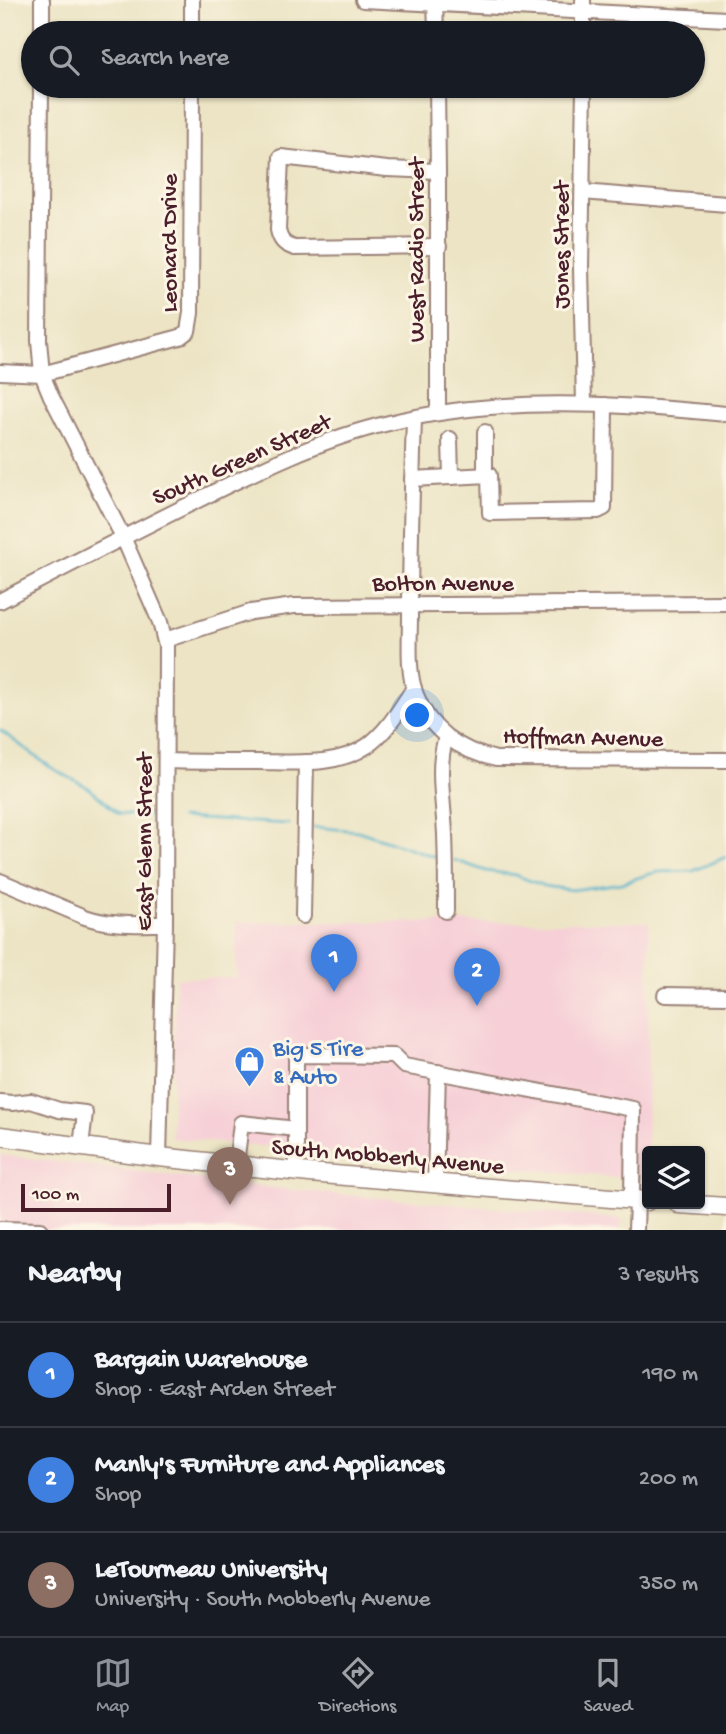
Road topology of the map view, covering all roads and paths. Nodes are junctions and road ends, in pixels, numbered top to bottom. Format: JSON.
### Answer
{"nodes":[{"id":1,"x":42,"y":0,"type":"edge"},
{"id":2,"x":192,"y":0,"type":"edge"},
{"id":3,"x":363,"y":0,"type":"edge"},
{"id":4,"x":435,"y":2,"type":"edge"},
{"id":5,"x":583,"y":6,"type":"edge"},
{"id":6,"x":726,"y":19,"type":"edge"},
{"id":7,"x":42,"y":21,"type":"edge"},
{"id":8,"x":192,"y":21,"type":"edge"},
{"id":9,"x":436,"y":21,"type":"edge"},
{"id":10,"x":41,"y":98,"type":"edge"},
{"id":11,"x":192,"y":98,"type":"edge"},
{"id":12,"x":437,"y":98,"type":"edge"},
{"id":13,"x":584,"y":98,"type":"edge"},
{"id":14,"x":439,"y":171,"type":"junction"},
{"id":15,"x":583,"y":192,"type":"junction"},
{"id":16,"x":726,"y":204,"type":"edge"},
{"id":17,"x":439,"y":246,"type":"junction"},
{"id":18,"x":0,"y":372,"type":"edge"},
{"id":19,"x":42,"y":374,"type":"junction"},
{"id":20,"x":584,"y":404,"type":"junction"},
{"id":21,"x":605,"y":405,"type":"junction"},
{"id":22,"x":438,"y":413,"type":"junction"},
{"id":23,"x":726,"y":414,"type":"edge"},
{"id":24,"x":414,"y":418,"type":"junction"},
{"id":25,"x":485,"y":432,"type":"dead end"},
{"id":26,"x":450,"y":439,"type":"dead end"},
{"id":27,"x":485,"y":476,"type":"junction"},
{"id":28,"x":451,"y":477,"type":"junction"},
{"id":29,"x":412,"y":479,"type":"junction"},
{"id":30,"x":123,"y":537,"type":"junction"},
{"id":31,"x":0,"y":601,"type":"edge"},
{"id":32,"x":726,"y":603,"type":"edge"},
{"id":33,"x":410,"y":605,"type":"junction"},
{"id":34,"x":165,"y":640,"type":"junction"},
{"id":35,"x":414,"y":688,"type":"junction"},
{"id":36,"x":446,"y":738,"type":"junction"},
{"id":37,"x":726,"y":760,"type":"edge"},
{"id":38,"x":166,"y":761,"type":"junction"},
{"id":39,"x":306,"y":762,"type":"junction"},
{"id":40,"x":0,"y":881,"type":"edge"},
{"id":41,"x":446,"y":911,"type":"dead end"},
{"id":42,"x":303,"y":916,"type":"dead end"},
{"id":43,"x":165,"y":924,"type":"junction"},
{"id":44,"x":665,"y":995,"type":"dead end"},
{"id":45,"x":726,"y":996,"type":"edge"},
{"id":46,"x":438,"y":1072,"type":"junction"},
{"id":47,"x":0,"y":1102,"type":"edge"},
{"id":48,"x":296,"y":1129,"type":"junction"},
{"id":49,"x":0,"y":1136,"type":"edge"},
{"id":50,"x":81,"y":1146,"type":"junction"},
{"id":51,"x":159,"y":1157,"type":"junction"},
{"id":52,"x":236,"y":1165,"type":"junction"},
{"id":53,"x":296,"y":1172,"type":"junction"},
{"id":54,"x":435,"y":1184,"type":"junction"},
{"id":55,"x":639,"y":1201,"type":"edge"},
{"id":56,"x":705,"y":1206,"type":"edge"},
{"id":57,"x":726,"y":1207,"type":"edge"},
{"id":58,"x":0,"y":1229,"type":"edge"},
{"id":59,"x":40,"y":1230,"type":"edge"},
{"id":60,"x":636,"y":1230,"type":"edge"}],
"edges":[{"from":1,"to":7,"type":"street"},
{"from":2,"to":8,"type":"street"},
{"from":3,"to":4,"type":"street"},
{"from":4,"to":5,"type":"street"},
{"from":4,"to":9,"type":"street"},
{"from":5,"to":6,"type":"street"},
{"from":10,"to":19,"type":"street","name":"East Glenn Street"},
{"from":11,"to":19,"type":"street","name":"Leonard Drive"},
{"from":12,"to":14,"type":"street","name":"West Radio Street"},
{"from":13,"to":15,"type":"street","name":"Jones Street"},
{"from":14,"to":17,"type":"street","name":"West Radio Street"},
{"from":14,"to":17,"type":"street"},
{"from":15,"to":16,"type":"street"},
{"from":15,"to":20,"type":"street","name":"Jones Street"},
{"from":17,"to":22,"type":"street","name":"West Radio Street"},
{"from":18,"to":19,"type":"street","name":"Leonard Drive"},
{"from":19,"to":30,"type":"street","name":"East Glenn Street"},
{"from":20,"to":21,"type":"street","name":"South Green Street"},
{"from":20,"to":22,"type":"street","name":"South Green Street"},
{"from":21,"to":23,"type":"street","name":"South Green Street"},
{"from":21,"to":27,"type":"street"},
{"from":22,"to":24,"type":"street","name":"South Green Street"},
{"from":24,"to":29,"type":"street"},
{"from":24,"to":30,"type":"street","name":"South Green Street"},
{"from":25,"to":27,"type":"street"},
{"from":26,"to":28,"type":"street"},
{"from":27,"to":28,"type":"street"},
{"from":28,"to":29,"type":"street"},
{"from":29,"to":33,"type":"street"},
{"from":30,"to":31,"type":"street","name":"South Green Street"},
{"from":30,"to":34,"type":"street","name":"East Glenn Street"},
{"from":32,"to":33,"type":"street","name":"Bolton Avenue"},
{"from":33,"to":34,"type":"street","name":"Bolton Avenue"},
{"from":33,"to":35,"type":"street"},
{"from":34,"to":38,"type":"street","name":"East Glenn Street"},
{"from":35,"to":36,"type":"street","name":"Hoffman Avenue"},
{"from":35,"to":39,"type":"street"},
{"from":36,"to":37,"type":"street","name":"Hoffman Avenue"},
{"from":36,"to":41,"type":"street"},
{"from":38,"to":39,"type":"street"},
{"from":38,"to":43,"type":"street","name":"East Glenn Street"},
{"from":39,"to":42,"type":"street"},
{"from":40,"to":43,"type":"street"},
{"from":43,"to":51,"type":"street","name":"East Glenn Street"},
{"from":44,"to":45,"type":"street"},
{"from":46,"to":48,"type":"street"},
{"from":46,"to":54,"type":"street"},
{"from":46,"to":55,"type":"street"},
{"from":47,"to":50,"type":"street"},
{"from":48,"to":52,"type":"street"},
{"from":48,"to":53,"type":"street"},
{"from":49,"to":50,"type":"main road","name":"South Mobberly Avenue"},
{"from":50,"to":51,"type":"main road","name":"South Mobberly Avenue"},
{"from":51,"to":52,"type":"main road","name":"South Mobberly Avenue"},
{"from":52,"to":53,"type":"main road","name":"South Mobberly Avenue"},
{"from":53,"to":54,"type":"main road","name":"South Mobberly Avenue"},
{"from":54,"to":55,"type":"main road","name":"South Mobberly Avenue"},
{"from":55,"to":60,"type":"street"},
{"from":56,"to":57,"type":"main road"},
{"from":58,"to":59,"type":"street"}]}
